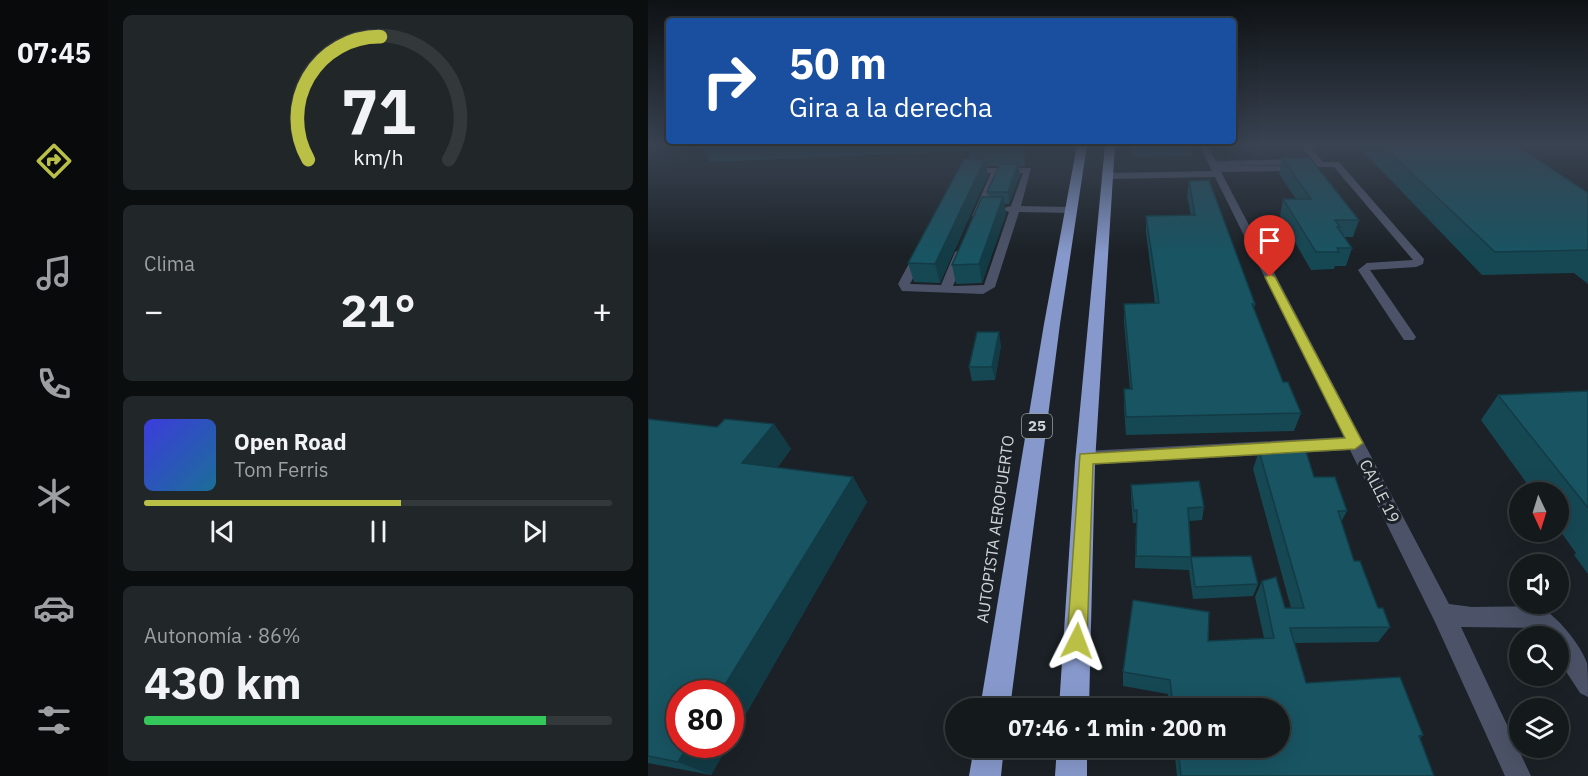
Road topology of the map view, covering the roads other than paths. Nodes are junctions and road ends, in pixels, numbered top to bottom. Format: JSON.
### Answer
{"nodes":[{"id":1,"x":957,"y":181,"type":"edge"},
{"id":2,"x":992,"y":181,"type":"edge"},
{"id":3,"x":1025,"y":181,"type":"edge"},
{"id":4,"x":1076,"y":181,"type":"edge"},
{"id":5,"x":1107,"y":181,"type":"edge"},
{"id":6,"x":1220,"y":181,"type":"edge"},
{"id":7,"x":1351,"y":181,"type":"edge"},
{"id":8,"x":980,"y":209,"type":"junction"},
{"id":9,"x":1015,"y":209,"type":"junction"},
{"id":10,"x":1071,"y":210,"type":"junction"},
{"id":11,"x":945,"y":290,"type":"junction"},
{"id":12,"x":1409,"y":337,"type":"dead end"},
{"id":13,"x":1355,"y":443,"type":"junction"},
{"id":14,"x":1085,"y":458,"type":"junction"},
{"id":15,"x":1443,"y":614,"type":"junction"},
{"id":16,"x":1549,"y":626,"type":"edge"},
{"id":17,"x":1569,"y":655,"type":"edge"},
{"id":18,"x":1588,"y":685,"type":"edge"},
{"id":19,"x":997,"y":698,"type":"edge"},
{"id":20,"x":1074,"y":698,"type":"edge"},
{"id":21,"x":987,"y":758,"type":"edge"},
{"id":22,"x":1072,"y":758,"type":"edge"},
{"id":23,"x":985,"y":776,"type":"edge"},
{"id":24,"x":1071,"y":776,"type":"edge"},
{"id":25,"x":1518,"y":776,"type":"edge"}],
"edges":[{"from":1,"to":11,"type":"street"},
{"from":2,"to":8,"type":"street"},
{"from":3,"to":9,"type":"street"},
{"from":4,"to":10,"type":"highway","name":"AUTOPISTA AEROPUERTO","number":"25"},
{"from":5,"to":14,"type":"highway"},
{"from":6,"to":13,"type":"street","name":"CALLE 19"},
{"from":7,"to":12,"type":"street"},
{"from":8,"to":9,"type":"street"},
{"from":8,"to":11,"type":"street"},
{"from":9,"to":10,"type":"street"},
{"from":9,"to":11,"type":"street"},
{"from":10,"to":19,"type":"highway","name":"AUTOPISTA AEROPUERTO","number":"25"},
{"from":13,"to":14,"type":"street"},
{"from":13,"to":15,"type":"street","name":"CALLE 19"},
{"from":14,"to":20,"type":"highway"},
{"from":15,"to":16,"type":"street"},
{"from":15,"to":25,"type":"street","name":"CALLE 19"},
{"from":17,"to":18,"type":"street"},
{"from":21,"to":23,"type":"highway"},
{"from":22,"to":24,"type":"highway"}]}
